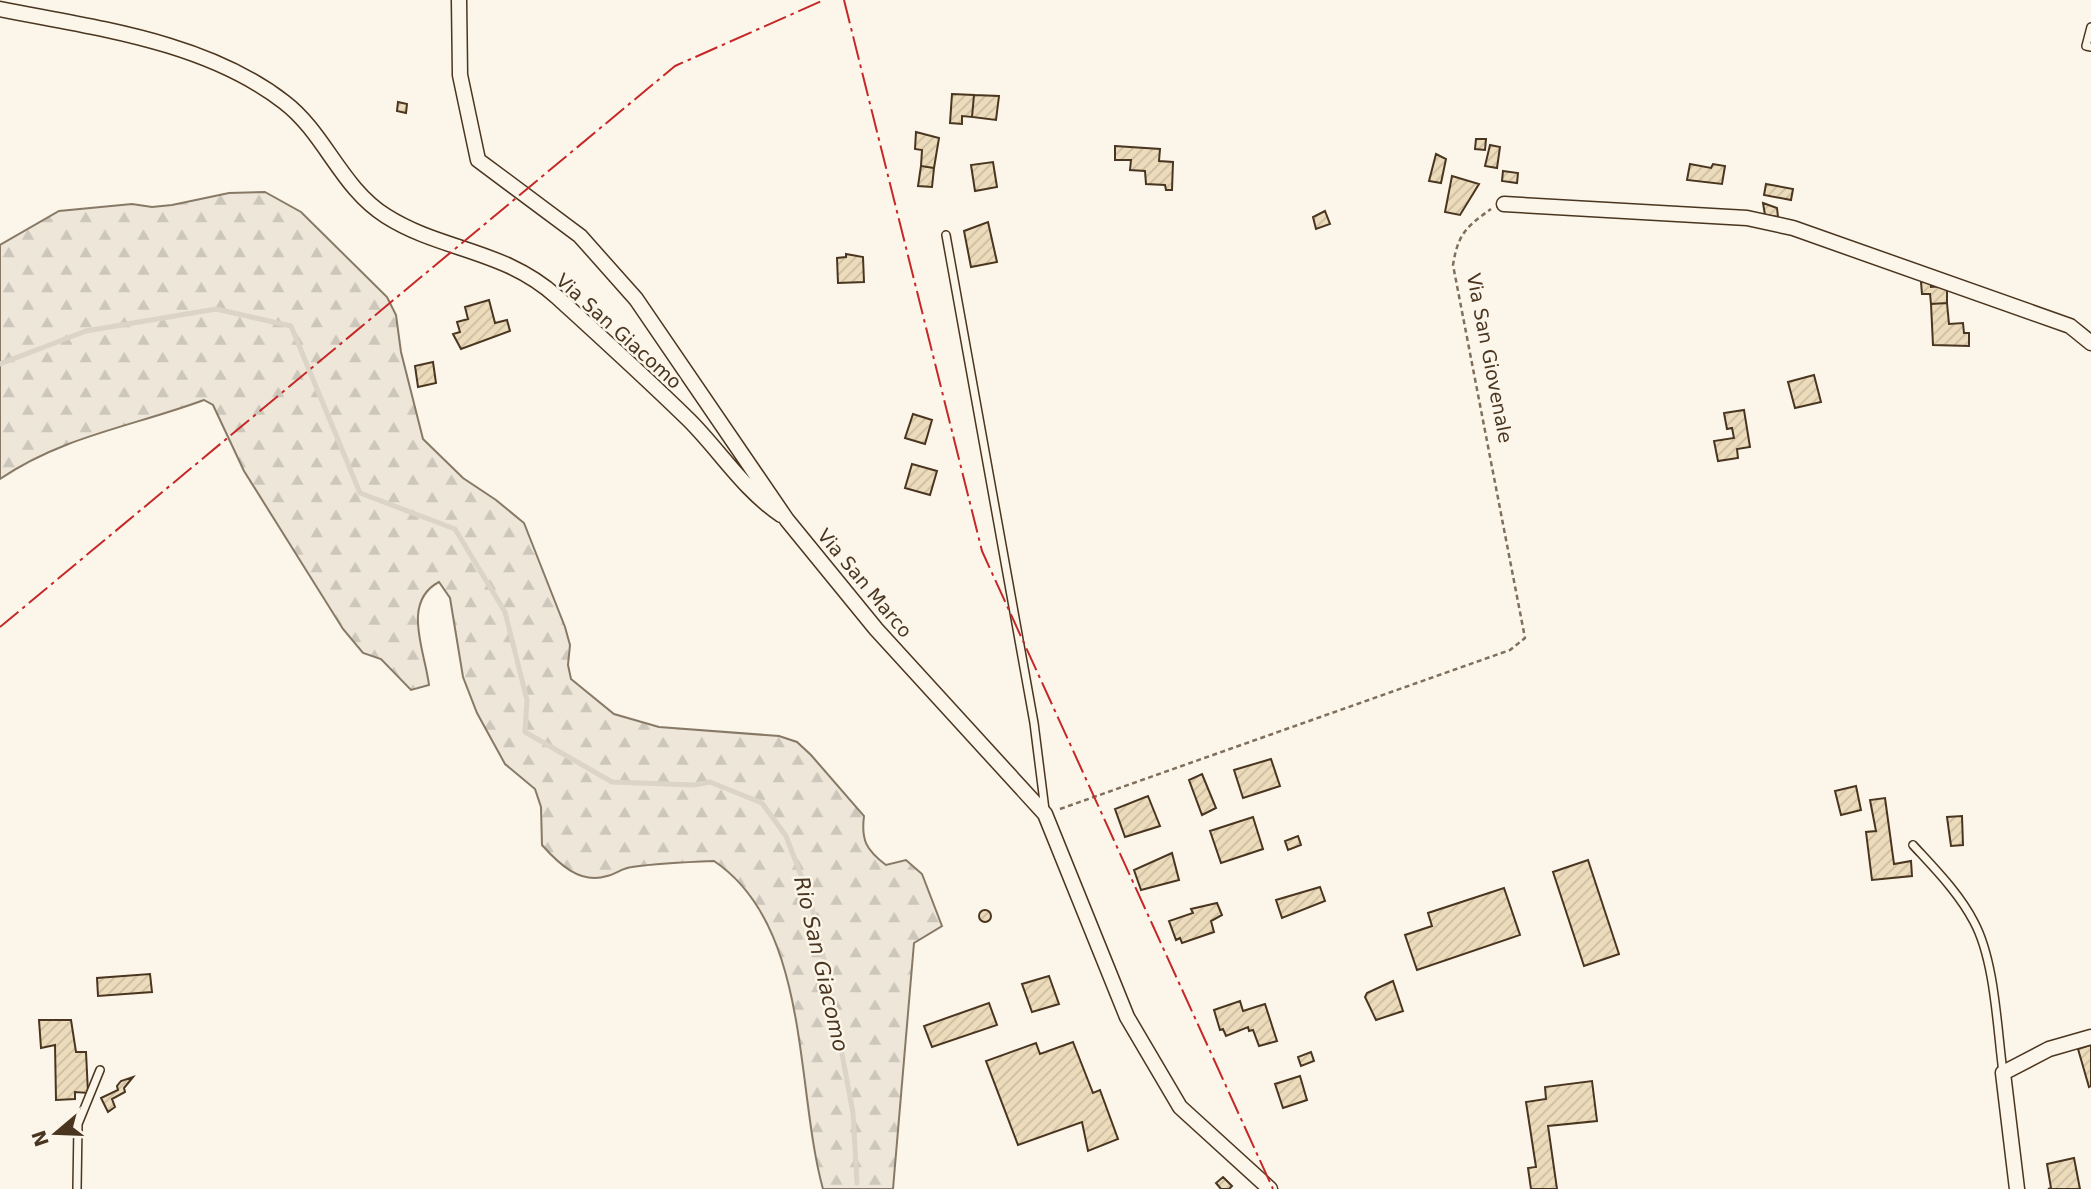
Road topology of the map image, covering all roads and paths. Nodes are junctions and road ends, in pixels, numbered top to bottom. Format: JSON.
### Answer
{"nodes":[{"id":1,"x":459,"y":0,"type":"edge"},
{"id":2,"x":0,"y":9,"type":"edge"},
{"id":3,"x":2091,"y":27,"type":"edge"},
{"id":4,"x":2091,"y":47,"type":"edge"},
{"id":5,"x":1504,"y":204,"type":"joint"},
{"id":6,"x":946,"y":235,"type":"dead end"},
{"id":7,"x":2091,"y":343,"type":"edge"},
{"id":8,"x":788,"y":520,"type":"junction"},
{"id":9,"x":1045,"y":814,"type":"junction"},
{"id":10,"x":1913,"y":845,"type":"dead end"},
{"id":11,"x":2091,"y":1037,"type":"edge"},
{"id":12,"x":100,"y":1070,"type":"dead end"},
{"id":13,"x":2003,"y":1073,"type":"junction"},
{"id":14,"x":77,"y":1189,"type":"edge"},
{"id":15,"x":1270,"y":1189,"type":"edge"},
{"id":16,"x":2017,"y":1189,"type":"edge"}],
"edges":[{"from":1,"to":8,"type":"street","name":"Via San Marco"},
{"from":2,"to":8,"type":"street","name":"Via San Giacomo"},
{"from":3,"to":4,"type":"lane"},
{"from":5,"to":7,"type":"street"},
{"from":5,"to":9,"type":"path","name":"Via San Giovenale"},
{"from":6,"to":9,"type":"lane"},
{"from":8,"to":9,"type":"street","name":"Via San Marco"},
{"from":9,"to":15,"type":"street","name":"Via San Marco"},
{"from":10,"to":13,"type":"lane"},
{"from":11,"to":13,"type":"street"},
{"from":12,"to":14,"type":"lane"},
{"from":13,"to":16,"type":"street"}]}
